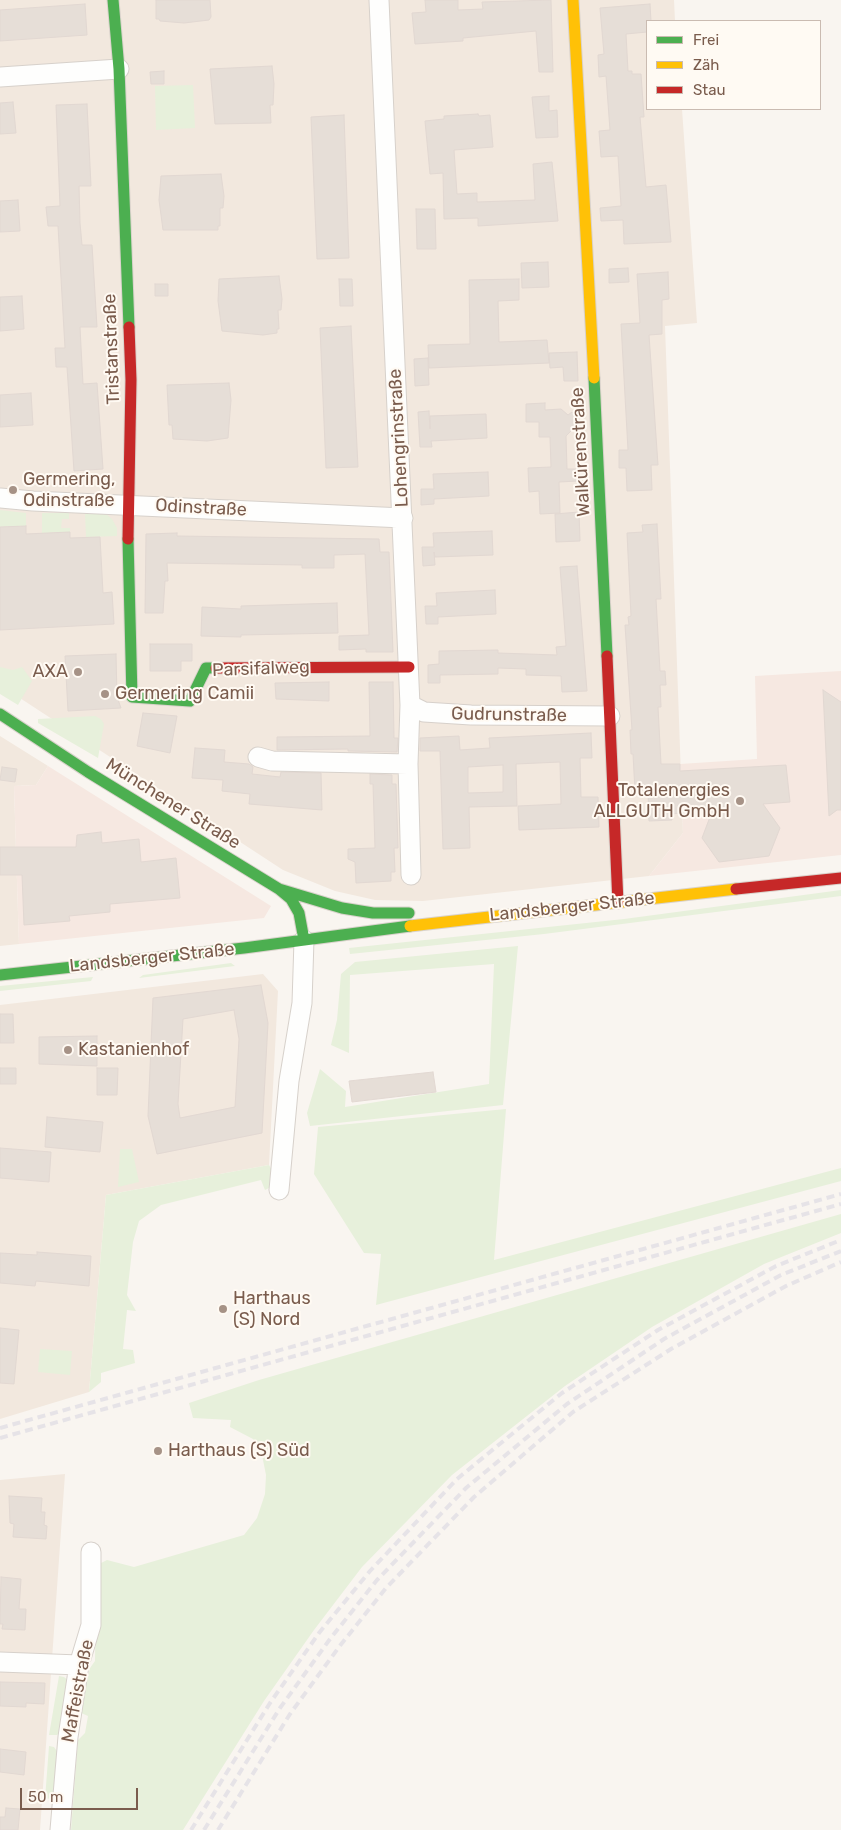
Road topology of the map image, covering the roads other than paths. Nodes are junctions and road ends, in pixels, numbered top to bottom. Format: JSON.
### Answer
{"nodes":[{"id":1,"x":113,"y":0,"type":"edge"},
{"id":2,"x":380,"y":0,"type":"edge"},
{"id":3,"x":573,"y":0,"type":"edge"},
{"id":4,"x":119,"y":69,"type":"junction"},
{"id":5,"x":0,"y":77,"type":"edge"},
{"id":6,"x":0,"y":498,"type":"edge"},
{"id":7,"x":129,"y":504,"type":"junction"},
{"id":8,"x":403,"y":518,"type":"junction"},
{"id":9,"x":409,"y":667,"type":"junction"},
{"id":10,"x":132,"y":697,"type":"joint"},
{"id":11,"x":410,"y":704,"type":"junction"},
{"id":12,"x":0,"y":714,"type":"edge"},
{"id":13,"x":610,"y":716,"type":"junction"},
{"id":14,"x":258,"y":757,"type":"dead end"},
{"id":15,"x":408,"y":764,"type":"junction"},
{"id":16,"x":411,"y":876,"type":"dead end"},
{"id":17,"x":841,"y":878,"type":"edge"},
{"id":18,"x":279,"y":889,"type":"junction"},
{"id":19,"x":618,"y":903,"type":"junction"},
{"id":20,"x":452,"y":920,"type":"junction"},
{"id":21,"x":304,"y":940,"type":"junction"},
{"id":22,"x":0,"y":976,"type":"edge"},
{"id":23,"x":279,"y":1190,"type":"dead end"},
{"id":24,"x":91,"y":1552,"type":"dead end"},
{"id":25,"x":0,"y":1662,"type":"edge"},
{"id":26,"x":80,"y":1666,"type":"junction"},
{"id":27,"x":60,"y":1830,"type":"edge"}],
"edges":[{"from":1,"to":4,"type":"street","name":"Tristanstraße"},
{"from":2,"to":8,"type":"street","name":"Lohengrinstraße"},
{"from":3,"to":13,"type":"street","name":"Walkürenstraße"},
{"from":4,"to":5,"type":"street"},
{"from":4,"to":7,"type":"street","name":"Tristanstraße"},
{"from":6,"to":7,"type":"street","name":"Odinstraße"},
{"from":7,"to":8,"type":"street","name":"Odinstraße"},
{"from":7,"to":10,"type":"street","name":"Tristanstraße"},
{"from":8,"to":9,"type":"street","name":"Lohengrinstraße"},
{"from":9,"to":10,"type":"street","name":"Parsifalweg"},
{"from":9,"to":11,"type":"street","name":"Lohengrinstraße"},
{"from":11,"to":13,"type":"street","name":"Gudrunstraße"},
{"from":11,"to":15,"type":"street","name":"Lohengrinstraße"},
{"from":12,"to":18,"type":"street","name":"Münchener Straße"},
{"from":13,"to":19,"type":"street","name":"Walkürenstraße"},
{"from":14,"to":15,"type":"street"},
{"from":15,"to":16,"type":"street","name":"Lohengrinstraße"},
{"from":17,"to":19,"type":"street","name":"Landsberger Straße"},
{"from":18,"to":20,"type":"street"},
{"from":18,"to":21,"type":"street","name":"Münchener Straße"},
{"from":19,"to":20,"type":"street","name":"Landsberger Straße"},
{"from":20,"to":21,"type":"street","name":"Landsberger Straße"},
{"from":21,"to":22,"type":"street","name":"Landsberger Straße"},
{"from":21,"to":23,"type":"street"},
{"from":24,"to":26,"type":"street","name":"Maffeistraße"},
{"from":25,"to":26,"type":"street"},
{"from":26,"to":27,"type":"street","name":"Maffeistraße"}]}
